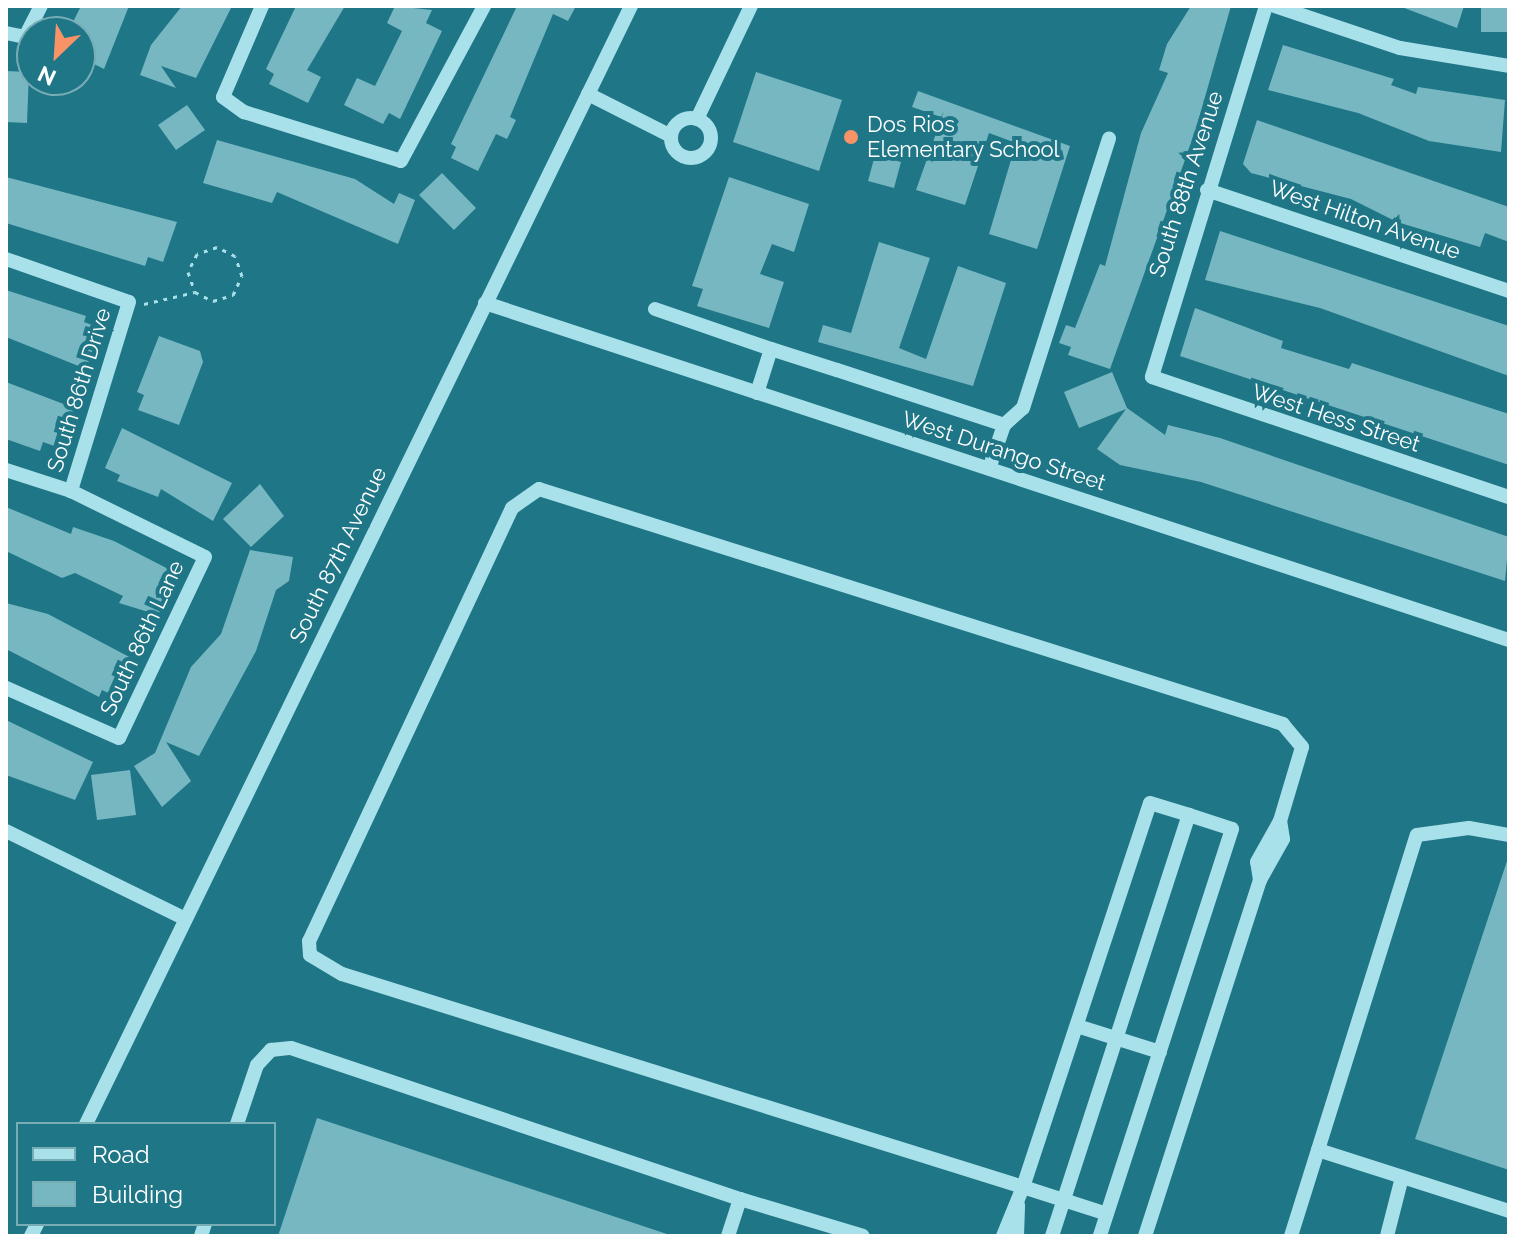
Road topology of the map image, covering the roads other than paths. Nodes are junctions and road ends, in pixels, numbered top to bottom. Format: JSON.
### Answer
{"nodes":[{"id":1,"x":41,"y":6,"type":"edge"},
{"id":2,"x":262,"y":6,"type":"edge"},
{"id":3,"x":484,"y":6,"type":"edge"},
{"id":4,"x":631,"y":6,"type":"edge"},
{"id":5,"x":751,"y":6,"type":"edge"},
{"id":6,"x":1266,"y":6,"type":"edge"},
{"id":7,"x":1275,"y":6,"type":"edge"},
{"id":8,"x":6,"y":33,"type":"edge"},
{"id":9,"x":1509,"y":66,"type":"edge"},
{"id":10,"x":588,"y":94,"type":"junction"},
{"id":11,"x":697,"y":119,"type":"junction"},
{"id":12,"x":671,"y":136,"type":"junction"},
{"id":13,"x":1109,"y":138,"type":"dead end"},
{"id":14,"x":1207,"y":190,"type":"junction"},
{"id":15,"x":6,"y":259,"type":"edge"},
{"id":16,"x":1509,"y":291,"type":"edge"},
{"id":17,"x":485,"y":303,"type":"junction"},
{"id":18,"x":655,"y":309,"type":"dead end"},
{"id":19,"x":771,"y":349,"type":"junction"},
{"id":20,"x":1152,"y":377,"type":"joint"},
{"id":21,"x":757,"y":393,"type":"junction"},
{"id":22,"x":1004,"y":425,"type":"junction"},
{"id":23,"x":989,"y":469,"type":"junction"},
{"id":24,"x":6,"y":470,"type":"edge"},
{"id":25,"x":71,"y":491,"type":"junction"},
{"id":26,"x":1509,"y":497,"type":"edge"},
{"id":27,"x":1509,"y":640,"type":"edge"},
{"id":28,"x":6,"y":688,"type":"edge"},
{"id":29,"x":1189,"y":815,"type":"junction"},
{"id":30,"x":6,"y":831,"type":"edge"},
{"id":31,"x":1509,"y":835,"type":"edge"},
{"id":32,"x":186,"y":919,"type":"junction"},
{"id":33,"x":1077,"y":1026,"type":"junction"},
{"id":34,"x":1116,"y":1038,"type":"junction"},
{"id":35,"x":1160,"y":1052,"type":"junction"},
{"id":36,"x":87,"y":1122,"type":"edge"},
{"id":37,"x":238,"y":1122,"type":"edge"},
{"id":38,"x":1318,"y":1150,"type":"junction"},
{"id":39,"x":1402,"y":1177,"type":"junction"},
{"id":40,"x":1023,"y":1187,"type":"junction"},
{"id":41,"x":740,"y":1199,"type":"junction"},
{"id":42,"x":1064,"y":1200,"type":"junction"},
{"id":43,"x":1018,"y":1205,"type":"junction"},
{"id":44,"x":1509,"y":1211,"type":"edge"},
{"id":45,"x":1107,"y":1214,"type":"junction"},
{"id":46,"x":846,"y":1233,"type":"edge"},
{"id":47,"x":728,"y":1236,"type":"edge"},
{"id":48,"x":863,"y":1236,"type":"edge"},
{"id":49,"x":1003,"y":1236,"type":"edge"},
{"id":50,"x":1017,"y":1236,"type":"edge"},
{"id":51,"x":1052,"y":1236,"type":"edge"},
{"id":52,"x":1100,"y":1236,"type":"edge"},
{"id":53,"x":1145,"y":1236,"type":"edge"},
{"id":54,"x":1291,"y":1236,"type":"edge"},
{"id":55,"x":1387,"y":1236,"type":"edge"}],
"edges":[{"from":1,"to":8,"type":"street"},
{"from":2,"to":3,"type":"street"},
{"from":4,"to":10,"type":"street","name":"South 87th Avenue"},
{"from":5,"to":11,"type":"street"},
{"from":6,"to":14,"type":"street","name":"South 88th Avenue"},
{"from":7,"to":9,"type":"street"},
{"from":10,"to":12,"type":"street"},
{"from":10,"to":17,"type":"street","name":"South 87th Avenue"},
{"from":11,"to":12,"type":"street"},
{"from":11,"to":12,"type":"street"},
{"from":13,"to":22,"type":"street"},
{"from":14,"to":16,"type":"street","name":"West Hilton Avenue"},
{"from":14,"to":20,"type":"street","name":"South 88th Avenue"},
{"from":15,"to":25,"type":"street","name":"South 86th Drive"},
{"from":17,"to":21,"type":"street","name":"West Durango Street"},
{"from":17,"to":32,"type":"street","name":"South 87th Avenue"},
{"from":18,"to":19,"type":"street"},
{"from":19,"to":21,"type":"street"},
{"from":19,"to":22,"type":"street"},
{"from":20,"to":26,"type":"street","name":"West Hess Street"},
{"from":21,"to":23,"type":"street","name":"West Durango Street"},
{"from":22,"to":23,"type":"street"},
{"from":23,"to":27,"type":"street","name":"West Durango Street"},
{"from":24,"to":25,"type":"street"},
{"from":25,"to":28,"type":"street","name":"South 86th Lane"},
{"from":29,"to":33,"type":"street"},
{"from":29,"to":34,"type":"street"},
{"from":29,"to":35,"type":"street"},
{"from":30,"to":32,"type":"street"},
{"from":31,"to":38,"type":"street"},
{"from":32,"to":36,"type":"street","name":"South 87th Avenue"},
{"from":33,"to":34,"type":"street"},
{"from":33,"to":40,"type":"street"},
{"from":34,"to":35,"type":"street"},
{"from":34,"to":42,"type":"street"},
{"from":35,"to":45,"type":"street"},
{"from":37,"to":41,"type":"street"},
{"from":38,"to":39,"type":"street"},
{"from":38,"to":54,"type":"street"},
{"from":39,"to":44,"type":"street"},
{"from":39,"to":55,"type":"street"},
{"from":40,"to":42,"type":"street"},
{"from":40,"to":43,"type":"street"},
{"from":40,"to":53,"type":"street"},
{"from":41,"to":46,"type":"street"},
{"from":41,"to":47,"type":"street"},
{"from":42,"to":45,"type":"street"},
{"from":42,"to":51,"type":"street"},
{"from":43,"to":49,"type":"street"},
{"from":43,"to":50,"type":"street"},
{"from":45,"to":52,"type":"street"},
{"from":46,"to":48,"type":"street"}]}
